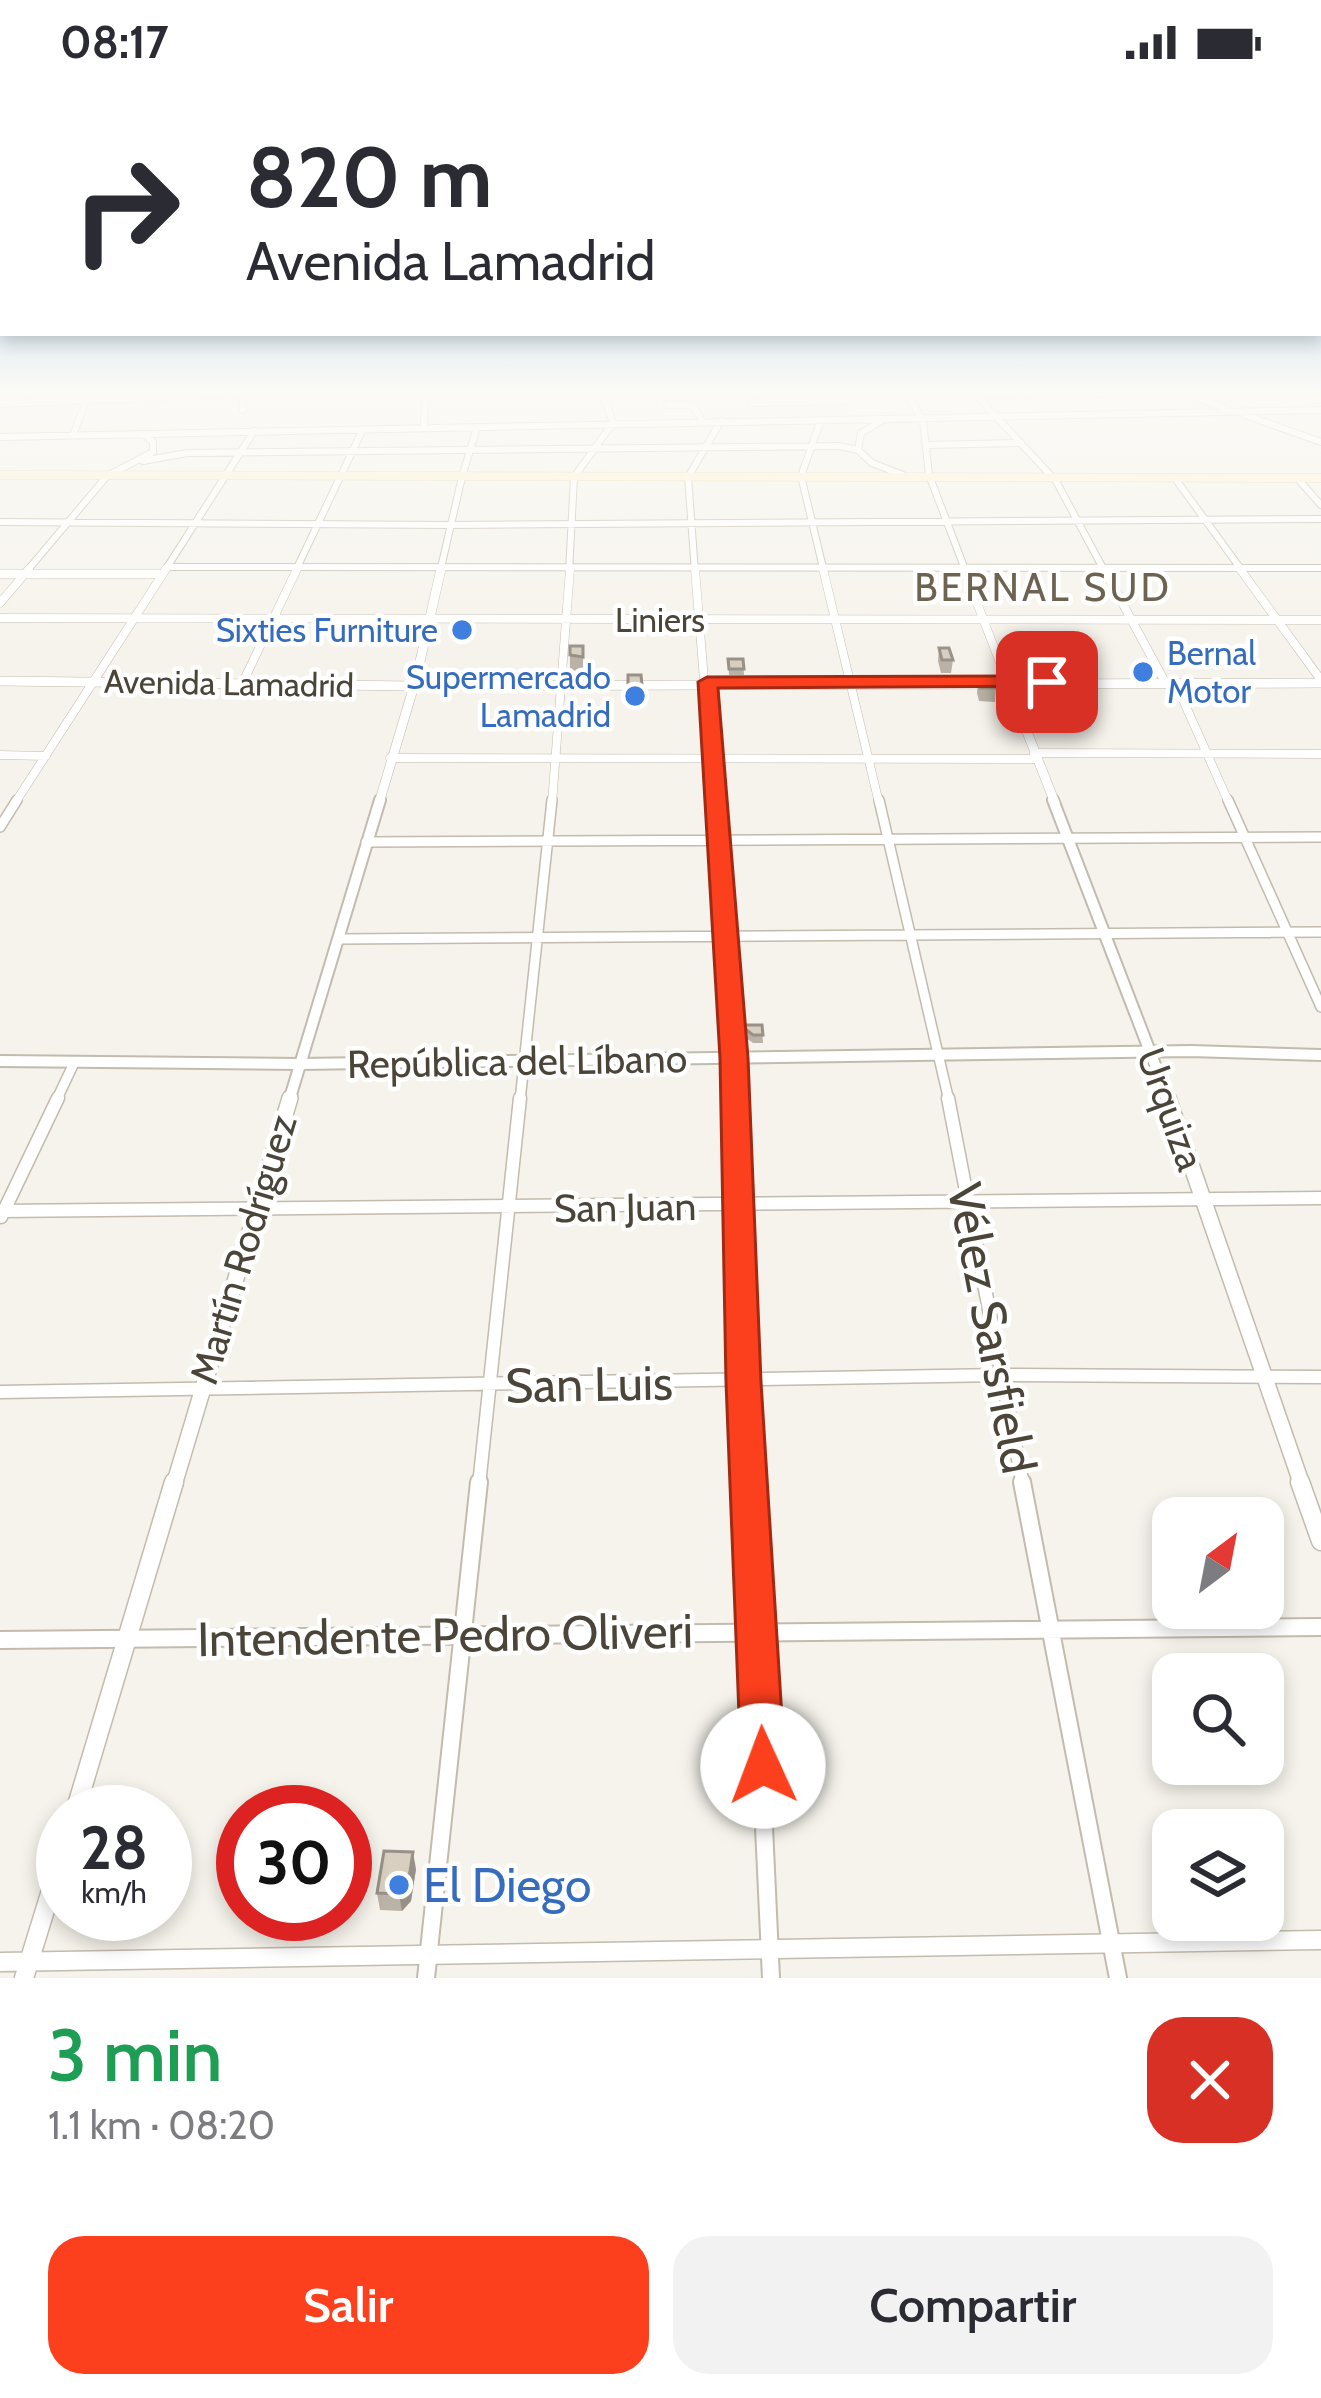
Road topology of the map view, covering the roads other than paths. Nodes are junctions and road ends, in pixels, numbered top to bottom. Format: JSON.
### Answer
{"nodes":[{"id":1,"x":104,"y":479,"type":"edge"},
{"id":2,"x":223,"y":479,"type":"edge"},
{"id":3,"x":342,"y":479,"type":"edge"},
{"id":4,"x":462,"y":479,"type":"edge"},
{"id":5,"x":574,"y":479,"type":"edge"},
{"id":6,"x":688,"y":479,"type":"edge"},
{"id":7,"x":802,"y":479,"type":"edge"},
{"id":8,"x":930,"y":479,"type":"edge"},
{"id":9,"x":1053,"y":479,"type":"edge"},
{"id":10,"x":1176,"y":479,"type":"edge"},
{"id":11,"x":1298,"y":479,"type":"edge"},
{"id":12,"x":1321,"y":505,"type":"edge"},
{"id":13,"x":811,"y":519,"type":"junction"},
{"id":14,"x":946,"y":519,"type":"junction"},
{"id":15,"x":1076,"y":519,"type":"junction"},
{"id":16,"x":1204,"y":519,"type":"junction"},
{"id":17,"x":1321,"y":519,"type":"edge"},
{"id":18,"x":693,"y":521,"type":"junction"},
{"id":19,"x":0,"y":522,"type":"edge"},
{"id":20,"x":68,"y":522,"type":"junction"},
{"id":21,"x":195,"y":523,"type":"junction"},
{"id":22,"x":321,"y":524,"type":"junction"},
{"id":23,"x":574,"y":524,"type":"junction"},
{"id":24,"x":452,"y":525,"type":"junction"},
{"id":25,"x":299,"y":567,"type":"junction"},
{"id":26,"x":442,"y":568,"type":"junction"},
{"id":27,"x":1104,"y":568,"type":"junction"},
{"id":28,"x":1240,"y":568,"type":"junction"},
{"id":29,"x":1321,"y":568,"type":"edge"},
{"id":30,"x":570,"y":569,"type":"junction"},
{"id":31,"x":696,"y":569,"type":"junction"},
{"id":32,"x":965,"y":569,"type":"junction"},
{"id":33,"x":164,"y":570,"type":"junction"},
{"id":34,"x":823,"y":570,"type":"junction"},
{"id":35,"x":0,"y":574,"type":"edge"},
{"id":36,"x":24,"y":574,"type":"junction"},
{"id":37,"x":0,"y":603,"type":"edge"},
{"id":38,"x":0,"y":618,"type":"edge"},
{"id":39,"x":134,"y":618,"type":"junction"},
{"id":40,"x":274,"y":619,"type":"junction"},
{"id":41,"x":428,"y":620,"type":"junction"},
{"id":42,"x":566,"y":620,"type":"junction"},
{"id":43,"x":700,"y":620,"type":"junction"},
{"id":44,"x":835,"y":620,"type":"junction"},
{"id":45,"x":984,"y":620,"type":"junction"},
{"id":46,"x":1133,"y":620,"type":"junction"},
{"id":47,"x":1278,"y":620,"type":"junction"},
{"id":48,"x":1321,"y":620,"type":"edge"},
{"id":49,"x":0,"y":681,"type":"edge"},
{"id":50,"x":850,"y":681,"type":"junction"},
{"id":51,"x":1007,"y":681,"type":"junction"},
{"id":52,"x":93,"y":682,"type":"junction"},
{"id":53,"x":707,"y":682,"type":"junction"},
{"id":54,"x":1170,"y":682,"type":"junction"},
{"id":55,"x":1321,"y":682,"type":"edge"},
{"id":56,"x":242,"y":684,"type":"junction"},
{"id":57,"x":564,"y":684,"type":"junction"},
{"id":58,"x":412,"y":686,"type":"junction"},
{"id":59,"x":1207,"y":754,"type":"junction"},
{"id":60,"x":1321,"y":754,"type":"edge"},
{"id":61,"x":0,"y":755,"type":"edge"},
{"id":62,"x":46,"y":756,"type":"junction"},
{"id":63,"x":1035,"y":756,"type":"junction"},
{"id":64,"x":390,"y":758,"type":"junction"},
{"id":65,"x":554,"y":758,"type":"junction"},
{"id":66,"x":868,"y":759,"type":"junction"},
{"id":67,"x":712,"y":760,"type":"junction"},
{"id":68,"x":0,"y":827,"type":"edge"},
{"id":69,"x":1066,"y":836,"type":"junction"},
{"id":70,"x":1244,"y":836,"type":"junction"},
{"id":71,"x":1321,"y":836,"type":"edge"},
{"id":72,"x":887,"y":837,"type":"junction"},
{"id":73,"x":719,"y":839,"type":"junction"},
{"id":74,"x":544,"y":841,"type":"junction"},
{"id":75,"x":366,"y":842,"type":"junction"},
{"id":76,"x":1105,"y":932,"type":"junction"},
{"id":77,"x":1288,"y":932,"type":"junction"},
{"id":78,"x":1321,"y":932,"type":"edge"},
{"id":79,"x":910,"y":934,"type":"junction"},
{"id":80,"x":726,"y":937,"type":"junction"},
{"id":81,"x":538,"y":938,"type":"junction"},
{"id":82,"x":339,"y":939,"type":"junction"},
{"id":83,"x":1321,"y":1007,"type":"edge"},
{"id":84,"x":1151,"y":1053,"type":"junction"},
{"id":85,"x":1321,"y":1055,"type":"edge"},
{"id":86,"x":940,"y":1056,"type":"junction"},
{"id":87,"x":734,"y":1058,"type":"junction"},
{"id":88,"x":0,"y":1061,"type":"edge"},
{"id":89,"x":526,"y":1061,"type":"junction"},
{"id":90,"x":74,"y":1063,"type":"junction"},
{"id":91,"x":298,"y":1064,"type":"junction"},
{"id":92,"x":1202,"y":1197,"type":"junction"},
{"id":93,"x":1321,"y":1198,"type":"edge"},
{"id":94,"x":967,"y":1199,"type":"junction"},
{"id":95,"x":740,"y":1205,"type":"junction"},
{"id":96,"x":511,"y":1208,"type":"junction"},
{"id":97,"x":254,"y":1210,"type":"junction"},
{"id":98,"x":1,"y":1214,"type":"edge"},
{"id":99,"x":1265,"y":1374,"type":"junction"},
{"id":100,"x":1001,"y":1376,"type":"junction"},
{"id":101,"x":1321,"y":1377,"type":"edge"},
{"id":102,"x":743,"y":1382,"type":"junction"},
{"id":103,"x":491,"y":1386,"type":"junction"},
{"id":104,"x":201,"y":1391,"type":"junction"},
{"id":105,"x":0,"y":1392,"type":"edge"},
{"id":106,"x":1321,"y":1541,"type":"edge"},
{"id":107,"x":1049,"y":1627,"type":"junction"},
{"id":108,"x":1321,"y":1627,"type":"edge"},
{"id":109,"x":758,"y":1630,"type":"junction"},
{"id":110,"x":464,"y":1636,"type":"junction"},
{"id":111,"x":0,"y":1640,"type":"edge"},
{"id":112,"x":128,"y":1641,"type":"junction"},
{"id":113,"x":84,"y":1785,"type":"edge"},
{"id":114,"x":36,"y":1940,"type":"edge"},
{"id":115,"x":1321,"y":1940,"type":"edge"},
{"id":116,"x":1112,"y":1945,"type":"junction"},
{"id":117,"x":770,"y":1948,"type":"junction"},
{"id":118,"x":0,"y":1961,"type":"edge"},
{"id":119,"x":428,"y":1967,"type":"edge"},
{"id":120,"x":27,"y":1970,"type":"edge"},
{"id":121,"x":771,"y":1978,"type":"edge"},
{"id":122,"x":1118,"y":1978,"type":"edge"}],
"edges":[{"from":1,"to":20,"type":"street"},
{"from":2,"to":21,"type":"street"},
{"from":3,"to":22,"type":"street"},
{"from":4,"to":24,"type":"street","name":"Martín Rodríguez"},
{"from":5,"to":23,"type":"street"},
{"from":6,"to":18,"type":"street"},
{"from":7,"to":13,"type":"street","name":"Vélez Sarsfield"},
{"from":8,"to":14,"type":"street"},
{"from":9,"to":15,"type":"street"},
{"from":10,"to":16,"type":"street"},
{"from":11,"to":12,"type":"street"},
{"from":13,"to":14,"type":"street"},
{"from":13,"to":18,"type":"street"},
{"from":13,"to":34,"type":"street","name":"Vélez Sarsfield"},
{"from":14,"to":15,"type":"street"},
{"from":14,"to":32,"type":"street"},
{"from":15,"to":16,"type":"street"},
{"from":15,"to":27,"type":"street"},
{"from":16,"to":17,"type":"street"},
{"from":16,"to":28,"type":"street"},
{"from":18,"to":23,"type":"street"},
{"from":18,"to":31,"type":"street"},
{"from":19,"to":20,"type":"street"},
{"from":20,"to":21,"type":"street"},
{"from":20,"to":36,"type":"street"},
{"from":21,"to":22,"type":"street"},
{"from":21,"to":33,"type":"street"},
{"from":22,"to":24,"type":"street"},
{"from":22,"to":25,"type":"street"},
{"from":23,"to":24,"type":"street"},
{"from":23,"to":30,"type":"street"},
{"from":24,"to":26,"type":"street","name":"Martín Rodríguez"},
{"from":25,"to":26,"type":"street"},
{"from":25,"to":33,"type":"street"},
{"from":25,"to":40,"type":"street"},
{"from":26,"to":30,"type":"street"},
{"from":26,"to":41,"type":"street","name":"Martín Rodríguez"},
{"from":27,"to":28,"type":"street"},
{"from":27,"to":32,"type":"street"},
{"from":27,"to":46,"type":"street"},
{"from":28,"to":29,"type":"street"},
{"from":28,"to":47,"type":"street"},
{"from":30,"to":31,"type":"street"},
{"from":30,"to":42,"type":"street"},
{"from":31,"to":34,"type":"street"},
{"from":31,"to":43,"type":"street"},
{"from":32,"to":34,"type":"street"},
{"from":32,"to":45,"type":"street"},
{"from":33,"to":36,"type":"street"},
{"from":33,"to":39,"type":"street"},
{"from":34,"to":44,"type":"street","name":"Vélez Sarsfield"},
{"from":35,"to":36,"type":"street"},
{"from":36,"to":37,"type":"street"},
{"from":38,"to":39,"type":"street","name":"Liniers"},
{"from":39,"to":40,"type":"street","name":"Liniers"},
{"from":39,"to":52,"type":"street"},
{"from":40,"to":41,"type":"street","name":"Liniers"},
{"from":40,"to":56,"type":"street"},
{"from":41,"to":42,"type":"street","name":"Liniers"},
{"from":41,"to":58,"type":"street","name":"Martín Rodríguez"},
{"from":42,"to":43,"type":"street","name":"Liniers"},
{"from":42,"to":57,"type":"street"},
{"from":43,"to":44,"type":"street","name":"Liniers"},
{"from":43,"to":53,"type":"street"},
{"from":44,"to":45,"type":"street","name":"Liniers"},
{"from":44,"to":50,"type":"street","name":"Vélez Sarsfield"},
{"from":45,"to":46,"type":"street","name":"Liniers"},
{"from":45,"to":51,"type":"street"},
{"from":46,"to":47,"type":"street","name":"Liniers"},
{"from":46,"to":54,"type":"street"},
{"from":47,"to":48,"type":"street","name":"Liniers"},
{"from":47,"to":55,"type":"street"},
{"from":49,"to":52,"type":"street","name":"Avenida Lamadrid"},
{"from":50,"to":51,"type":"street","name":"Avenida Lamadrid"},
{"from":50,"to":53,"type":"street","name":"Avenida Lamadrid"},
{"from":50,"to":66,"type":"street","name":"Vélez Sarsfield"},
{"from":51,"to":54,"type":"street","name":"Avenida Lamadrid"},
{"from":51,"to":63,"type":"street","name":"Urquiza"},
{"from":52,"to":56,"type":"street","name":"Avenida Lamadrid"},
{"from":52,"to":62,"type":"street"},
{"from":53,"to":57,"type":"street","name":"Avenida Lamadrid"},
{"from":53,"to":67,"type":"street"},
{"from":54,"to":55,"type":"street","name":"Avenida Lamadrid"},
{"from":54,"to":59,"type":"street"},
{"from":56,"to":58,"type":"street","name":"Avenida Lamadrid"},
{"from":57,"to":58,"type":"street","name":"Avenida Lamadrid"},
{"from":57,"to":65,"type":"street"},
{"from":58,"to":64,"type":"street","name":"Martín Rodríguez"},
{"from":59,"to":60,"type":"street"},
{"from":59,"to":63,"type":"street"},
{"from":59,"to":70,"type":"street"},
{"from":61,"to":62,"type":"street"},
{"from":62,"to":68,"type":"street"},
{"from":63,"to":66,"type":"street"},
{"from":63,"to":69,"type":"street","name":"Urquiza"},
{"from":64,"to":65,"type":"street"},
{"from":64,"to":75,"type":"street","name":"Martín Rodríguez"},
{"from":65,"to":67,"type":"street"},
{"from":65,"to":74,"type":"street"},
{"from":66,"to":67,"type":"street"},
{"from":66,"to":72,"type":"street","name":"Vélez Sarsfield"},
{"from":67,"to":73,"type":"street"},
{"from":69,"to":70,"type":"street"},
{"from":69,"to":72,"type":"street"},
{"from":69,"to":76,"type":"street","name":"Urquiza"},
{"from":70,"to":71,"type":"street"},
{"from":70,"to":77,"type":"street"},
{"from":72,"to":73,"type":"street"},
{"from":72,"to":79,"type":"street","name":"Vélez Sarsfield"},
{"from":73,"to":74,"type":"street"},
{"from":73,"to":80,"type":"street"},
{"from":74,"to":75,"type":"street"},
{"from":74,"to":81,"type":"street"},
{"from":75,"to":82,"type":"street","name":"Martín Rodríguez"},
{"from":76,"to":77,"type":"street"},
{"from":76,"to":79,"type":"street"},
{"from":76,"to":84,"type":"street","name":"Urquiza"},
{"from":77,"to":78,"type":"street"},
{"from":77,"to":83,"type":"street"},
{"from":79,"to":80,"type":"street"},
{"from":79,"to":86,"type":"street","name":"Vélez Sarsfield"},
{"from":80,"to":81,"type":"street"},
{"from":80,"to":87,"type":"street"},
{"from":81,"to":82,"type":"street"},
{"from":81,"to":89,"type":"street"},
{"from":82,"to":91,"type":"street","name":"Martín Rodríguez"},
{"from":84,"to":85,"type":"street","name":"República del Líbano"},
{"from":84,"to":86,"type":"street","name":"República del Líbano"},
{"from":84,"to":92,"type":"street","name":"Urquiza"},
{"from":86,"to":87,"type":"street","name":"República del Líbano"},
{"from":86,"to":94,"type":"street","name":"Vélez Sarsfield"},
{"from":87,"to":89,"type":"street","name":"República del Líbano"},
{"from":87,"to":95,"type":"street"},
{"from":88,"to":90,"type":"street","name":"República del Líbano"},
{"from":89,"to":91,"type":"street","name":"República del Líbano"},
{"from":89,"to":96,"type":"street"},
{"from":90,"to":91,"type":"street","name":"República del Líbano"},
{"from":90,"to":98,"type":"street"},
{"from":91,"to":97,"type":"street","name":"Martín Rodríguez"},
{"from":92,"to":93,"type":"street","name":"San Juan"},
{"from":92,"to":94,"type":"street","name":"San Juan"},
{"from":92,"to":99,"type":"street","name":"Urquiza"},
{"from":94,"to":95,"type":"street","name":"San Juan"},
{"from":94,"to":100,"type":"street","name":"Vélez Sarsfield"},
{"from":95,"to":96,"type":"street","name":"San Juan"},
{"from":95,"to":102,"type":"street"},
{"from":96,"to":97,"type":"street","name":"San Juan"},
{"from":96,"to":103,"type":"street"},
{"from":97,"to":98,"type":"street","name":"San Juan"},
{"from":97,"to":104,"type":"street","name":"Martín Rodríguez"},
{"from":99,"to":100,"type":"street","name":"San Luis"},
{"from":99,"to":101,"type":"street","name":"San Luis"},
{"from":99,"to":106,"type":"street","name":"Urquiza"},
{"from":100,"to":102,"type":"street","name":"San Luis"},
{"from":100,"to":107,"type":"street","name":"Vélez Sarsfield"},
{"from":102,"to":103,"type":"street","name":"San Luis"},
{"from":102,"to":109,"type":"street"},
{"from":103,"to":104,"type":"street","name":"San Luis"},
{"from":103,"to":110,"type":"street"},
{"from":104,"to":105,"type":"street","name":"San Luis"},
{"from":104,"to":112,"type":"street","name":"Martín Rodríguez"},
{"from":107,"to":108,"type":"street","name":"Intendente Pedro Oliveri"},
{"from":107,"to":109,"type":"street","name":"Intendente Pedro Oliveri"},
{"from":107,"to":116,"type":"street","name":"Vélez Sarsfield"},
{"from":109,"to":110,"type":"street","name":"Intendente Pedro Oliveri"},
{"from":109,"to":117,"type":"street"},
{"from":110,"to":112,"type":"street","name":"Intendente Pedro Oliveri"},
{"from":110,"to":119,"type":"street"},
{"from":111,"to":112,"type":"street","name":"Intendente Pedro Oliveri"},
{"from":112,"to":113,"type":"street","name":"Martín Rodríguez"},
{"from":114,"to":120,"type":"street"},
{"from":115,"to":116,"type":"street"},
{"from":116,"to":117,"type":"street"},
{"from":116,"to":122,"type":"street","name":"Vélez Sarsfield"},
{"from":117,"to":119,"type":"street"},
{"from":117,"to":121,"type":"street"},
{"from":118,"to":120,"type":"street"},
{"from":119,"to":120,"type":"street"}]}
